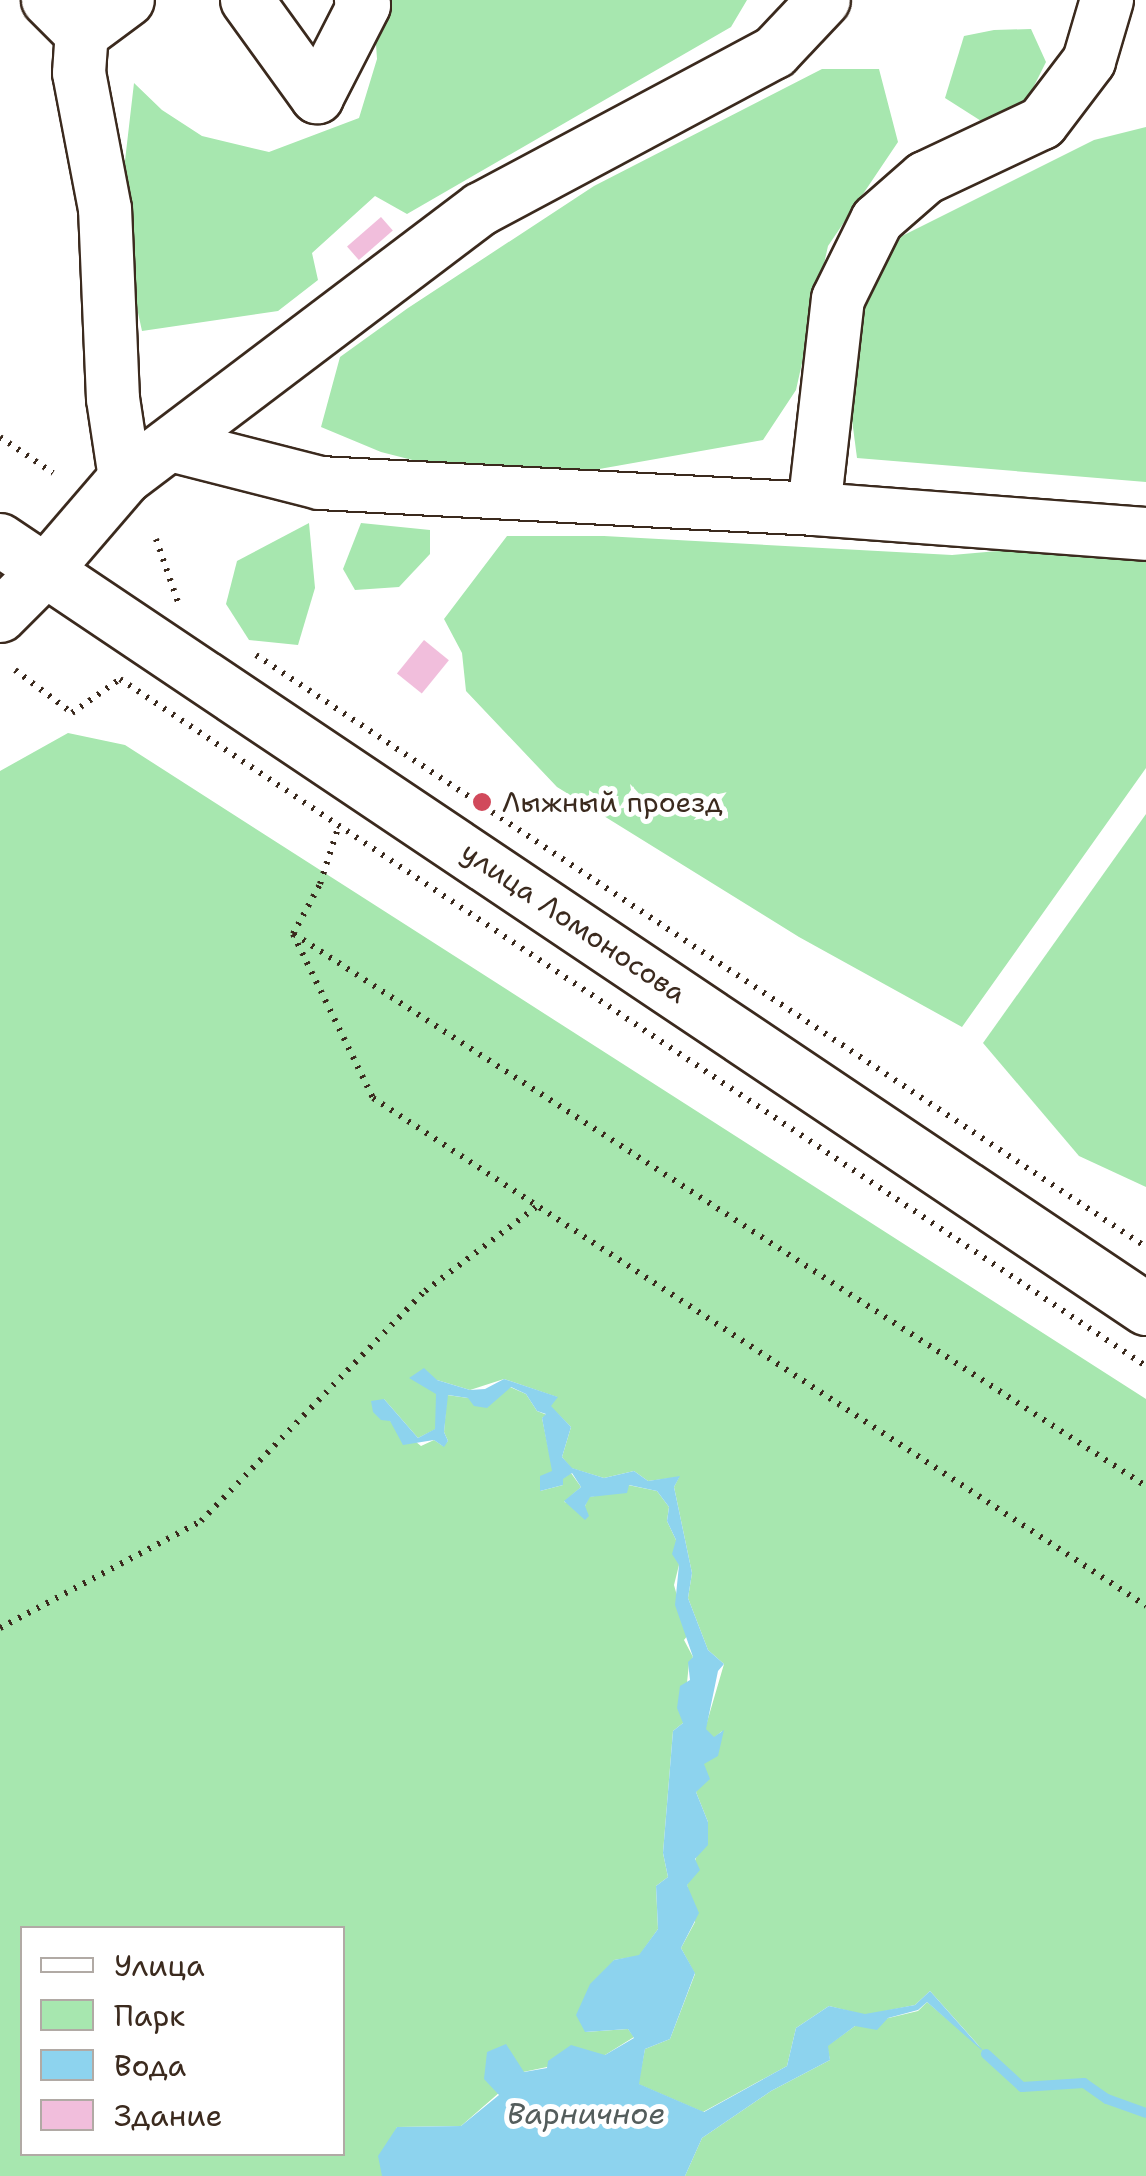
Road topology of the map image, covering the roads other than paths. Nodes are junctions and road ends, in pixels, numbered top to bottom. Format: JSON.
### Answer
{"nodes":[{"id":1,"x":128,"y":0,"type":"edge"},
{"id":2,"x":150,"y":0,"type":"edge"},
{"id":3,"x":248,"y":0,"type":"edge"},
{"id":4,"x":360,"y":0,"type":"edge"},
{"id":5,"x":824,"y":0,"type":"edge"},
{"id":6,"x":1107,"y":0,"type":"edge"},
{"id":7,"x":65,"y":17,"type":"edge"},
{"id":8,"x":172,"y":445,"type":"junction"},
{"id":9,"x":125,"y":478,"type":"junction"},
{"id":10,"x":814,"y":509,"type":"junction"},
{"id":11,"x":1146,"y":534,"type":"edge"},
{"id":12,"x":0,"y":540,"type":"edge"},
{"id":13,"x":46,"y":570,"type":"junction"},
{"id":14,"x":0,"y":616,"type":"edge"},
{"id":15,"x":1146,"y":1308,"type":"edge"}],
"edges":[{"from":1,"to":2,"type":"street"},
{"from":1,"to":7,"type":"street"},
{"from":3,"to":4,"type":"street"},
{"from":5,"to":8,"type":"street"},
{"from":6,"to":10,"type":"street"},
{"from":7,"to":9,"type":"street"},
{"from":8,"to":9,"type":"street"},
{"from":8,"to":10,"type":"street"},
{"from":9,"to":13,"type":"street"},
{"from":10,"to":11,"type":"street"},
{"from":12,"to":13,"type":"street","name":"улица Ломоносова"},
{"from":13,"to":14,"type":"street"},
{"from":13,"to":15,"type":"street","name":"улица Ломоносова"}]}
